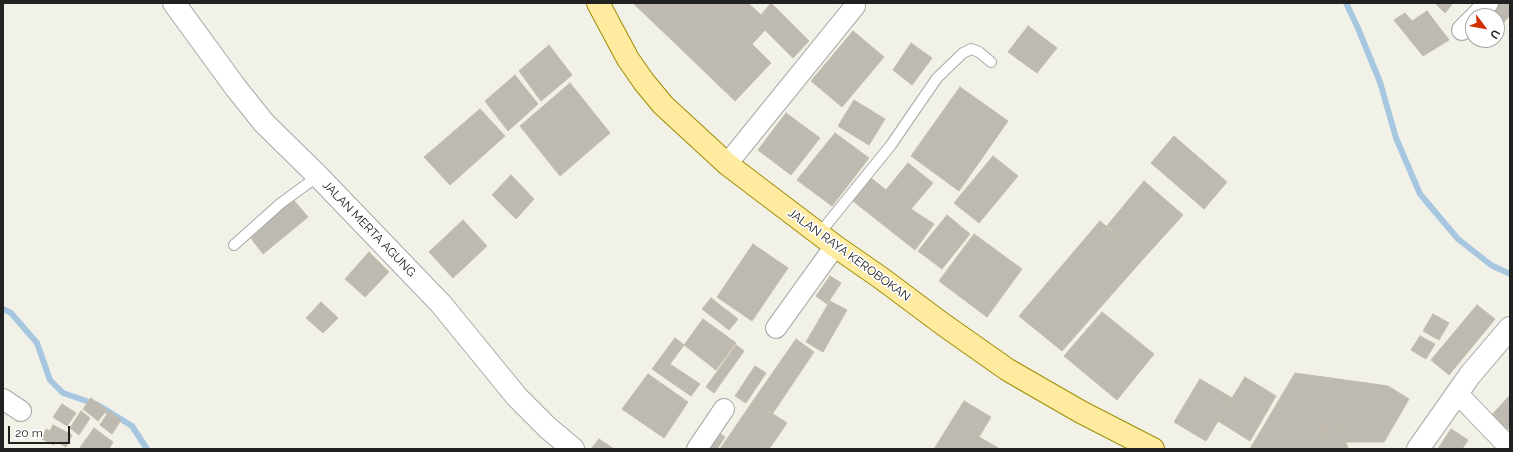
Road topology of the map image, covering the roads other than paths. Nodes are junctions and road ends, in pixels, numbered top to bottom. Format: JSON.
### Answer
{"nodes":[{"id":1,"x":174,"y":3,"type":"edge"},
{"id":2,"x":598,"y":3,"type":"edge"},
{"id":3,"x":855,"y":6,"type":"dead end"},
{"id":4,"x":991,"y":62,"type":"dead end"},
{"id":5,"x":727,"y":164,"type":"junction"},
{"id":6,"x":318,"y":176,"type":"junction"},
{"id":7,"x":827,"y":240,"type":"junction"},
{"id":8,"x":234,"y":245,"type":"dead end"},
{"id":9,"x":776,"y":328,"type":"dead end"},
{"id":10,"x":1510,"y":328,"type":"edge"},
{"id":11,"x":1457,"y":393,"type":"junction"},
{"id":12,"x":3,"y":399,"type":"edge"},
{"id":13,"x":724,"y":409,"type":"dead end"},
{"id":14,"x":21,"y":411,"type":"dead end"},
{"id":15,"x":573,"y":449,"type":"edge"},
{"id":16,"x":697,"y":449,"type":"edge"},
{"id":17,"x":1152,"y":449,"type":"edge"},
{"id":18,"x":1418,"y":449,"type":"edge"},
{"id":19,"x":1506,"y":449,"type":"edge"}],
"edges":[{"from":1,"to":6,"type":"street","name":"JALAN MERTA AGUNG"},
{"from":2,"to":5,"type":"main road","name":"JALAN RAYA KEROBOKAN"},
{"from":3,"to":5,"type":"street"},
{"from":4,"to":7,"type":"lane"},
{"from":5,"to":7,"type":"main road","name":"JALAN RAYA KEROBOKAN"},
{"from":6,"to":8,"type":"lane"},
{"from":6,"to":15,"type":"street","name":"JALAN MERTA AGUNG"},
{"from":7,"to":9,"type":"street"},
{"from":7,"to":17,"type":"main road","name":"JALAN RAYA KEROBOKAN"},
{"from":10,"to":11,"type":"street"},
{"from":11,"to":18,"type":"street"},
{"from":11,"to":19,"type":"street"},
{"from":12,"to":14,"type":"street"},
{"from":13,"to":16,"type":"street"}]}
